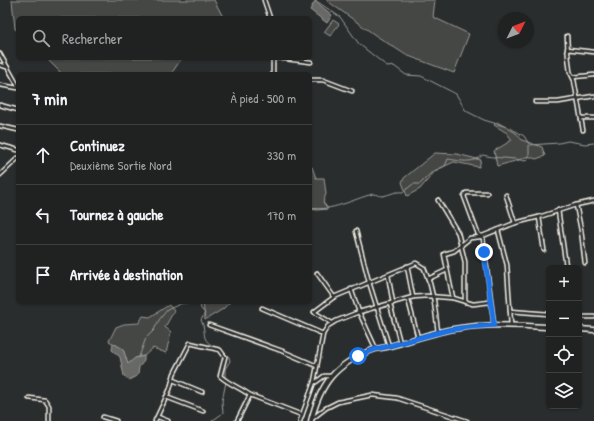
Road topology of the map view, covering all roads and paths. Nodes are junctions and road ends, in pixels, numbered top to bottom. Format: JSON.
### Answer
{"nodes":[{"id":1,"x":264,"y":0,"type":"edge"},
{"id":2,"x":269,"y":16,"type":"edge"},
{"id":3,"x":567,"y":36,"type":"dead end"},
{"id":4,"x":567,"y":49,"type":"junction"},
{"id":5,"x":594,"y":52,"type":"edge"},
{"id":6,"x":0,"y":54,"type":"edge"},
{"id":7,"x":273,"y":60,"type":"edge"},
{"id":8,"x":294,"y":60,"type":"edge"},
{"id":9,"x":311,"y":62,"type":"dead end"},
{"id":10,"x":0,"y":65,"type":"edge"},
{"id":11,"x":7,"y":67,"type":"junction"},
{"id":12,"x":273,"y":72,"type":"edge"},
{"id":13,"x":594,"y":75,"type":"edge"},
{"id":14,"x":572,"y":78,"type":"junction"},
{"id":15,"x":312,"y":80,"type":"edge"},
{"id":16,"x":16,"y":83,"type":"edge"},
{"id":17,"x":0,"y":85,"type":"edge"},
{"id":18,"x":16,"y":87,"type":"edge"},
{"id":19,"x":352,"y":91,"type":"dead end"},
{"id":20,"x":594,"y":96,"type":"edge"},
{"id":21,"x":578,"y":98,"type":"junction"},
{"id":22,"x":535,"y":102,"type":"dead end"},
{"id":23,"x":0,"y":105,"type":"edge"},
{"id":24,"x":16,"y":109,"type":"edge"},
{"id":25,"x":581,"y":118,"type":"junction"},
{"id":26,"x":594,"y":118,"type":"edge"},
{"id":27,"x":0,"y":126,"type":"edge"},
{"id":28,"x":16,"y":130,"type":"edge"},
{"id":29,"x":583,"y":130,"type":"dead end"},
{"id":30,"x":0,"y":146,"type":"edge"},
{"id":31,"x":16,"y":150,"type":"edge"},
{"id":32,"x":16,"y":160,"type":"edge"},
{"id":33,"x":0,"y":168,"type":"edge"},
{"id":34,"x":4,"y":169,"type":"junction"},
{"id":35,"x":0,"y":174,"type":"edge"},
{"id":36,"x":487,"y":193,"type":"dead end"},
{"id":37,"x":506,"y":195,"type":"dead end"},
{"id":38,"x":438,"y":200,"type":"dead end"},
{"id":39,"x":594,"y":201,"type":"edge"},
{"id":40,"x":576,"y":205,"type":"junction"},
{"id":41,"x":558,"y":210,"type":"junction"},
{"id":42,"x":539,"y":217,"type":"junction"},
{"id":43,"x":515,"y":223,"type":"junction"},
{"id":44,"x":498,"y":230,"type":"junction"},
{"id":45,"x":356,"y":231,"type":"dead end"},
{"id":46,"x":480,"y":237,"type":"junction"},
{"id":47,"x":461,"y":246,"type":"junction"},
{"id":48,"x":544,"y":250,"type":"dead end"},
{"id":49,"x":585,"y":263,"type":"dead end"},
{"id":50,"x":566,"y":265,"type":"edge"},
{"id":51,"x":407,"y":266,"type":"junction"},
{"id":52,"x":447,"y":270,"type":"junction"},
{"id":53,"x":317,"y":273,"type":"dead end"},
{"id":54,"x":388,"y":275,"type":"junction"},
{"id":55,"x":428,"y":279,"type":"junction"},
{"id":56,"x":369,"y":282,"type":"junction"},
{"id":57,"x":351,"y":289,"type":"junction"},
{"id":58,"x":433,"y":296,"type":"junction"},
{"id":59,"x":334,"y":297,"type":"junction"},
{"id":60,"x":413,"y":297,"type":"junction"},
{"id":61,"x":453,"y":298,"type":"junction"},
{"id":62,"x":408,"y":299,"type":"junction"},
{"id":63,"x":465,"y":302,"type":"junction"},
{"id":64,"x":490,"y":302,"type":"junction"},
{"id":65,"x":393,"y":303,"type":"junction"},
{"id":66,"x":390,"y":304,"type":"junction"},
{"id":67,"x":262,"y":308,"type":"dead end"},
{"id":68,"x":377,"y":308,"type":"junction"},
{"id":69,"x":510,"y":311,"type":"junction"},
{"id":70,"x":359,"y":312,"type":"junction"},
{"id":71,"x":546,"y":314,"type":"edge"},
{"id":72,"x":582,"y":317,"type":"edge"},
{"id":73,"x":594,"y":317,"type":"edge"},
{"id":74,"x":332,"y":323,"type":"junction"},
{"id":75,"x":209,"y":324,"type":"dead end"},
{"id":76,"x":494,"y":325,"type":"junction"},
{"id":77,"x":511,"y":325,"type":"junction"},
{"id":78,"x":546,"y":327,"type":"edge"},
{"id":79,"x":582,"y":329,"type":"edge"},
{"id":80,"x":594,"y":330,"type":"edge"},
{"id":81,"x":438,"y":332,"type":"junction"},
{"id":82,"x":323,"y":334,"type":"junction"},
{"id":83,"x":418,"y":338,"type":"junction"},
{"id":84,"x":400,"y":343,"type":"junction"},
{"id":85,"x":389,"y":346,"type":"junction"},
{"id":86,"x":376,"y":349,"type":"junction"},
{"id":87,"x":317,"y":366,"type":"junction"},
{"id":88,"x":332,"y":376,"type":"junction"},
{"id":89,"x":173,"y":380,"type":"junction"},
{"id":90,"x":314,"y":382,"type":"junction"},
{"id":91,"x":202,"y":392,"type":"dead end"},
{"id":92,"x":250,"y":395,"type":"junction"},
{"id":93,"x":166,"y":397,"type":"junction"},
{"id":94,"x":28,"y":398,"type":"dead end"},
{"id":95,"x":203,"y":411,"type":"dead end"},
{"id":96,"x":302,"y":415,"type":"junction"},
{"id":97,"x":102,"y":417,"type":"dead end"},
{"id":98,"x":158,"y":417,"type":"junction"},
{"id":99,"x":312,"y":420,"type":"edge"},
{"id":100,"x":49,"y":421,"type":"edge"},
{"id":101,"x":116,"y":421,"type":"edge"},
{"id":102,"x":155,"y":421,"type":"edge"},
{"id":103,"x":168,"y":421,"type":"edge"},
{"id":104,"x":237,"y":421,"type":"edge"},
{"id":105,"x":300,"y":421,"type":"edge"},
{"id":106,"x":467,"y":421,"type":"edge"}],
"edges":[{"from":1,"to":2,"type":"street"},
{"from":3,"to":4,"type":"street"},
{"from":4,"to":5,"type":"street"},
{"from":4,"to":14,"type":"street"},
{"from":6,"to":11,"type":"street"},
{"from":7,"to":12,"type":"street"},
{"from":8,"to":9,"type":"street"},
{"from":10,"to":11,"type":"street"},
{"from":11,"to":16,"type":"street"},
{"from":13,"to":14,"type":"street"},
{"from":14,"to":21,"type":"street"},
{"from":15,"to":19,"type":"street"},
{"from":17,"to":18,"type":"street"},
{"from":20,"to":21,"type":"street"},
{"from":21,"to":22,"type":"street"},
{"from":21,"to":25,"type":"street"},
{"from":23,"to":24,"type":"street"},
{"from":25,"to":26,"type":"street"},
{"from":25,"to":29,"type":"street"},
{"from":27,"to":28,"type":"street"},
{"from":30,"to":31,"type":"street"},
{"from":32,"to":34,"type":"street"},
{"from":33,"to":34,"type":"street"},
{"from":34,"to":35,"type":"street"},
{"from":36,"to":46,"type":"street"},
{"from":37,"to":43,"type":"street"},
{"from":38,"to":47,"type":"street"},
{"from":39,"to":40,"type":"street"},
{"from":40,"to":41,"type":"street"},
{"from":40,"to":49,"type":"street"},
{"from":41,"to":42,"type":"street"},
{"from":41,"to":50,"type":"street"},
{"from":42,"to":43,"type":"street"},
{"from":42,"to":48,"type":"street"},
{"from":43,"to":44,"type":"street"},
{"from":44,"to":46,"type":"street"},
{"from":44,"to":69,"type":"street"},
{"from":45,"to":56,"type":"street"},
{"from":46,"to":47,"type":"street"},
{"from":46,"to":64,"type":"street"},
{"from":47,"to":52,"type":"street"},
{"from":47,"to":63,"type":"street"},
{"from":51,"to":54,"type":"street"},
{"from":51,"to":55,"type":"street"},
{"from":51,"to":60,"type":"street"},
{"from":52,"to":55,"type":"street"},
{"from":52,"to":61,"type":"street"},
{"from":53,"to":59,"type":"street"},
{"from":54,"to":56,"type":"street"},
{"from":54,"to":65,"type":"street"},
{"from":55,"to":58,"type":"street"},
{"from":56,"to":57,"type":"street"},
{"from":56,"to":68,"type":"street"},
{"from":57,"to":59,"type":"street"},
{"from":57,"to":70,"type":"street"},
{"from":58,"to":60,"type":"street"},
{"from":58,"to":61,"type":"street"},
{"from":58,"to":81,"type":"street"},
{"from":59,"to":74,"type":"street"},
{"from":60,"to":62,"type":"street"},
{"from":61,"to":63,"type":"street"},
{"from":62,"to":65,"type":"street"},
{"from":62,"to":83,"type":"street"},
{"from":63,"to":64,"type":"street"},
{"from":64,"to":76,"type":"street"},
{"from":65,"to":66,"type":"street"},
{"from":66,"to":68,"type":"street"},
{"from":66,"to":84,"type":"street"},
{"from":67,"to":82,"type":"street"},
{"from":68,"to":70,"type":"street"},
{"from":68,"to":85,"type":"street"},
{"from":69,"to":71,"type":"street"},
{"from":69,"to":77,"type":"street"},
{"from":70,"to":74,"type":"street"},
{"from":70,"to":86,"type":"street"},
{"from":72,"to":73,"type":"street"},
{"from":74,"to":82,"type":"street"},
{"from":75,"to":87,"type":"street"},
{"from":76,"to":77,"type":"main road"},
{"from":76,"to":81,"type":"main road"},
{"from":77,"to":78,"type":"main road"},
{"from":79,"to":80,"type":"main road"},
{"from":81,"to":83,"type":"main road"},
{"from":82,"to":87,"type":"street"},
{"from":83,"to":84,"type":"main road"},
{"from":84,"to":85,"type":"main road"},
{"from":85,"to":86,"type":"main road"},
{"from":86,"to":88,"type":"main road"},
{"from":87,"to":90,"type":"street"},
{"from":88,"to":90,"type":"street"},
{"from":88,"to":99,"type":"main road"},
{"from":89,"to":91,"type":"street"},
{"from":89,"to":92,"type":"street"},
{"from":89,"to":93,"type":"street"},
{"from":90,"to":96,"type":"street"},
{"from":92,"to":96,"type":"street"},
{"from":92,"to":104,"type":"street"},
{"from":93,"to":95,"type":"street"},
{"from":93,"to":98,"type":"street"},
{"from":94,"to":100,"type":"street"},
{"from":96,"to":105,"type":"street"},
{"from":97,"to":101,"type":"street"},
{"from":98,"to":102,"type":"street"},
{"from":98,"to":103,"type":"street"},
{"from":99,"to":106,"type":"street"}]}
